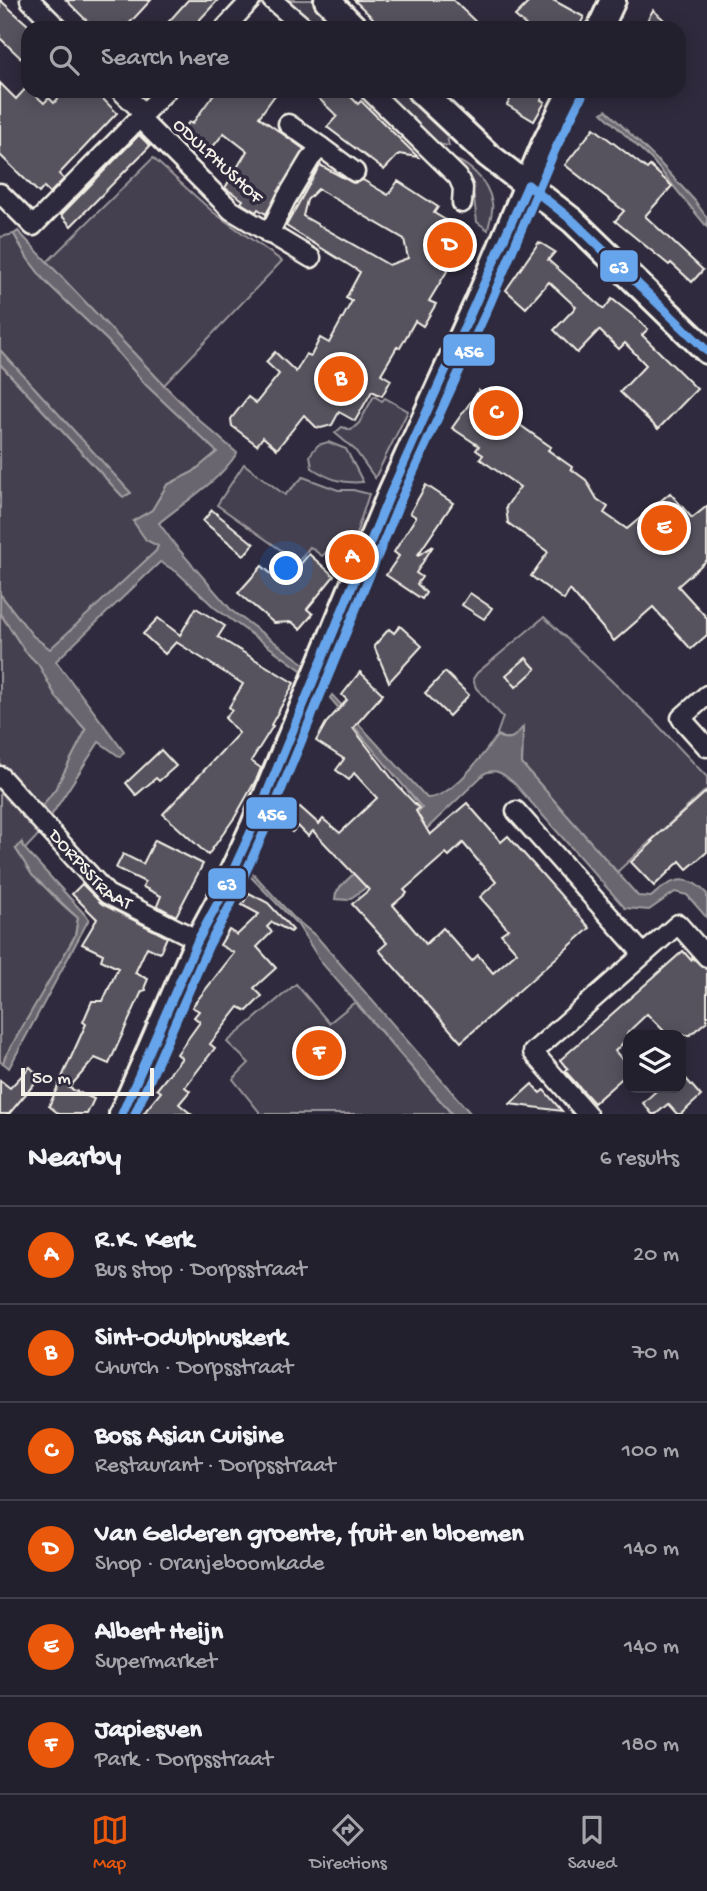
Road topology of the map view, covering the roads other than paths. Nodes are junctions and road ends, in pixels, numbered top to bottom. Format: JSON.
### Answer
{"nodes":[{"id":1,"x":30,"y":0,"type":"edge"},
{"id":2,"x":251,"y":0,"type":"edge"},
{"id":3,"x":272,"y":0,"type":"edge"},
{"id":4,"x":327,"y":0,"type":"edge"},
{"id":5,"x":613,"y":0,"type":"edge"},
{"id":6,"x":51,"y":21,"type":"edge"},
{"id":7,"x":232,"y":21,"type":"edge"},
{"id":8,"x":297,"y":21,"type":"edge"},
{"id":9,"x":348,"y":21,"type":"edge"},
{"id":10,"x":603,"y":21,"type":"edge"},
{"id":11,"x":127,"y":98,"type":"edge"},
{"id":12,"x":159,"y":98,"type":"edge"},
{"id":13,"x":377,"y":98,"type":"edge"},
{"id":14,"x":427,"y":98,"type":"edge"},
{"id":15,"x":567,"y":98,"type":"edge"},
{"id":16,"x":141,"y":115,"type":"junction"},
{"id":17,"x":288,"y":124,"type":"dead end"},
{"id":18,"x":321,"y":147,"type":"junction"},
{"id":19,"x":355,"y":172,"type":"dead end"},
{"id":20,"x":528,"y":185,"type":"junction"},
{"id":21,"x":0,"y":193,"type":"edge"},
{"id":22,"x":462,"y":203,"type":"dead end"},
{"id":23,"x":269,"y":234,"type":"junction"},
{"id":24,"x":311,"y":258,"type":"dead end"},
{"id":25,"x":707,"y":351,"type":"edge"},
{"id":26,"x":707,"y":695,"type":"edge"},
{"id":27,"x":707,"y":747,"type":"edge"},
{"id":28,"x":0,"y":776,"type":"edge"},
{"id":29,"x":516,"y":811,"type":"dead end"},
{"id":30,"x":198,"y":940,"type":"junction"},
{"id":31,"x":643,"y":954,"type":"junction"},
{"id":32,"x":707,"y":957,"type":"edge"},
{"id":33,"x":122,"y":1114,"type":"edge"},
{"id":34,"x":587,"y":1114,"type":"edge"}],
"edges":[{"from":1,"to":6,"type":"street"},
{"from":2,"to":7,"type":"street"},
{"from":3,"to":8,"type":"street"},
{"from":4,"to":9,"type":"street"},
{"from":5,"to":10,"type":"street"},
{"from":11,"to":16,"type":"street","name":"ODULPHUSHOF"},
{"from":12,"to":16,"type":"street"},
{"from":13,"to":22,"type":"street"},
{"from":14,"to":20,"type":"street"},
{"from":15,"to":20,"type":"street"},
{"from":16,"to":21,"type":"street"},
{"from":16,"to":23,"type":"street","name":"ODULPHUSHOF"},
{"from":17,"to":18,"type":"street"},
{"from":18,"to":19,"type":"street"},
{"from":18,"to":23,"type":"street","name":"ODULPHUSHOF"},
{"from":20,"to":25,"type":"street"},
{"from":20,"to":30,"type":"street"},
{"from":23,"to":24,"type":"street","name":"ODULPHUSHOF"},
{"from":26,"to":27,"type":"street"},
{"from":28,"to":30,"type":"street","name":"DORPSSTRAAT"},
{"from":29,"to":31,"type":"street"},
{"from":30,"to":33,"type":"street"},
{"from":31,"to":32,"type":"street"},
{"from":31,"to":34,"type":"street"}]}
